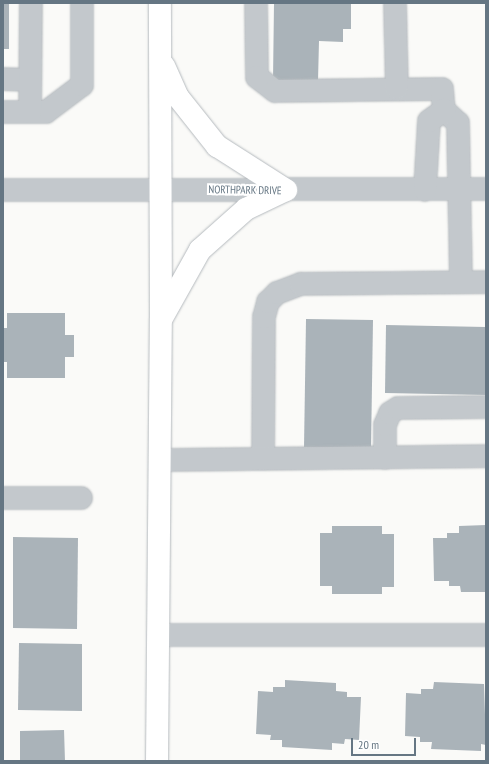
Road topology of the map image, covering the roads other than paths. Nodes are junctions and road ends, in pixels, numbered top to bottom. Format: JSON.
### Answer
{"nodes":[{"id":1,"x":31,"y":3,"type":"edge"},
{"id":2,"x":82,"y":3,"type":"edge"},
{"id":3,"x":160,"y":3,"type":"edge"},
{"id":4,"x":256,"y":3,"type":"edge"},
{"id":5,"x":395,"y":3,"type":"edge"},
{"id":6,"x":161,"y":56,"type":"junction"},
{"id":7,"x":4,"y":80,"type":"edge"},
{"id":8,"x":30,"y":80,"type":"junction"},
{"id":9,"x":397,"y":88,"type":"junction"},
{"id":10,"x":444,"y":110,"type":"junction"},
{"id":11,"x":3,"y":112,"type":"edge"},
{"id":12,"x":30,"y":112,"type":"junction"},
{"id":13,"x":161,"y":189,"type":"junction"},
{"id":14,"x":459,"y":189,"type":"junction"},
{"id":15,"x":486,"y":189,"type":"edge"},
{"id":16,"x":3,"y":190,"type":"edge"},
{"id":17,"x":286,"y":190,"type":"junction"},
{"id":18,"x":425,"y":190,"type":"junction"},
{"id":19,"x":461,"y":282,"type":"junction"},
{"id":20,"x":486,"y":282,"type":"edge"},
{"id":21,"x":161,"y":319,"type":"junction"},
{"id":22,"x":486,"y":407,"type":"edge"},
{"id":23,"x":486,"y":456,"type":"edge"},
{"id":24,"x":385,"y":458,"type":"junction"},
{"id":25,"x":263,"y":459,"type":"junction"},
{"id":26,"x":160,"y":460,"type":"junction"},
{"id":27,"x":3,"y":498,"type":"edge"},
{"id":28,"x":81,"y":498,"type":"dead end"},
{"id":29,"x":158,"y":635,"type":"junction"},
{"id":30,"x":486,"y":635,"type":"edge"},
{"id":31,"x":157,"y":761,"type":"edge"}],
"edges":[{"from":1,"to":8,"type":"street"},
{"from":2,"to":12,"type":"street"},
{"from":3,"to":6,"type":"main road"},
{"from":4,"to":9,"type":"street"},
{"from":5,"to":9,"type":"street"},
{"from":6,"to":13,"type":"main road"},
{"from":6,"to":17,"type":"main road"},
{"from":7,"to":8,"type":"street"},
{"from":8,"to":12,"type":"street"},
{"from":9,"to":10,"type":"street"},
{"from":10,"to":14,"type":"street"},
{"from":10,"to":18,"type":"street"},
{"from":11,"to":12,"type":"street"},
{"from":13,"to":16,"type":"street","name":"NORTHPARK DRIVE"},
{"from":13,"to":17,"type":"street","name":"NORTHPARK DRIVE"},
{"from":13,"to":21,"type":"main road"},
{"from":14,"to":15,"type":"street","name":"NORTHPARK DRIVE"},
{"from":14,"to":18,"type":"street","name":"NORTHPARK DRIVE"},
{"from":14,"to":19,"type":"street"},
{"from":17,"to":18,"type":"street","name":"NORTHPARK DRIVE"},
{"from":17,"to":21,"type":"main road"},
{"from":19,"to":20,"type":"street"},
{"from":19,"to":25,"type":"street"},
{"from":21,"to":26,"type":"main road"},
{"from":22,"to":24,"type":"street"},
{"from":23,"to":24,"type":"street"},
{"from":24,"to":25,"type":"street"},
{"from":25,"to":26,"type":"street"},
{"from":26,"to":29,"type":"main road"},
{"from":27,"to":28,"type":"street"},
{"from":29,"to":30,"type":"street"},
{"from":29,"to":31,"type":"main road"}]}
